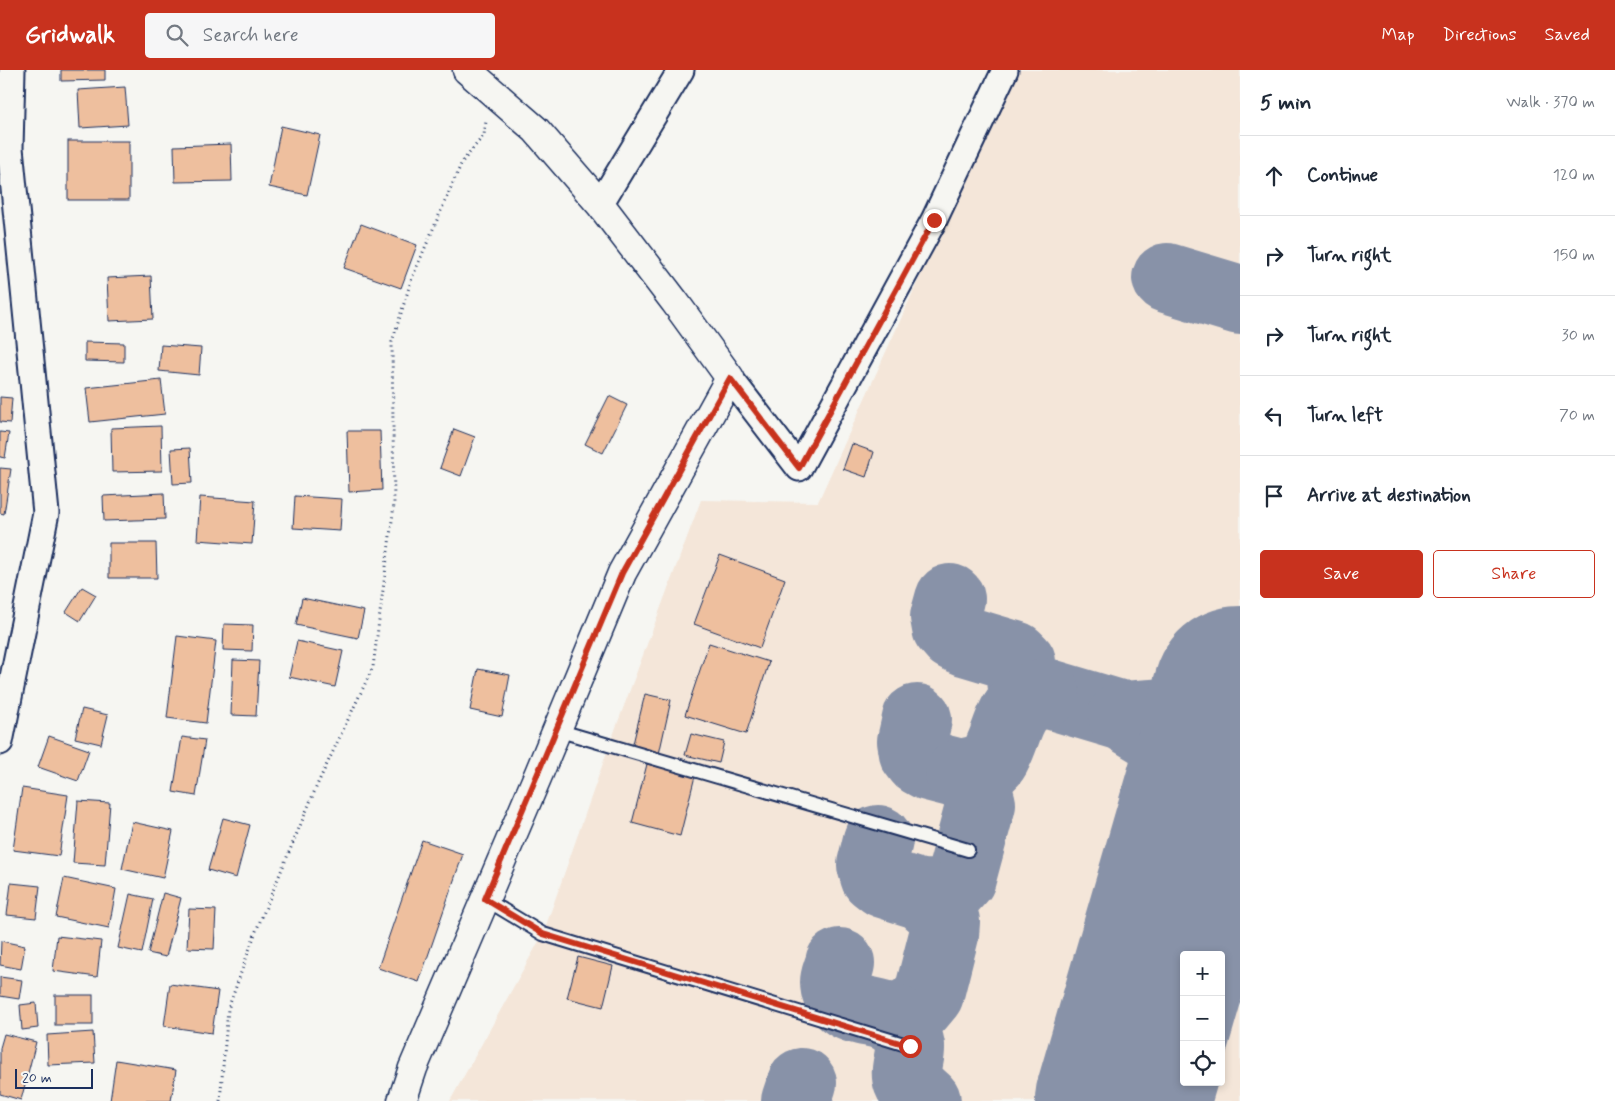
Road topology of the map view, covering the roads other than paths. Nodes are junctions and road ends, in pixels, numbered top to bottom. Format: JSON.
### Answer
{"nodes":[{"id":1,"x":12,"y":70,"type":"edge"},
{"id":2,"x":467,"y":70,"type":"edge"},
{"id":3,"x":681,"y":70,"type":"edge"},
{"id":4,"x":1005,"y":70,"type":"edge"},
{"id":5,"x":600,"y":204,"type":"junction"},
{"id":6,"x":730,"y":378,"type":"junction"},
{"id":7,"x":557,"y":730,"type":"junction"},
{"id":8,"x":0,"y":742,"type":"edge"},
{"id":9,"x":968,"y":850,"type":"dead end"},
{"id":10,"x":485,"y":899,"type":"junction"},
{"id":11,"x":910,"y":1046,"type":"dead end"},
{"id":12,"x":402,"y":1101,"type":"edge"}],
"edges":[{"from":1,"to":8,"type":"street"},
{"from":2,"to":5,"type":"street"},
{"from":3,"to":5,"type":"street"},
{"from":4,"to":6,"type":"street"},
{"from":5,"to":6,"type":"street"},
{"from":6,"to":7,"type":"street"},
{"from":7,"to":9,"type":"lane"},
{"from":7,"to":10,"type":"street"},
{"from":10,"to":11,"type":"lane"},
{"from":10,"to":12,"type":"street"}]}
